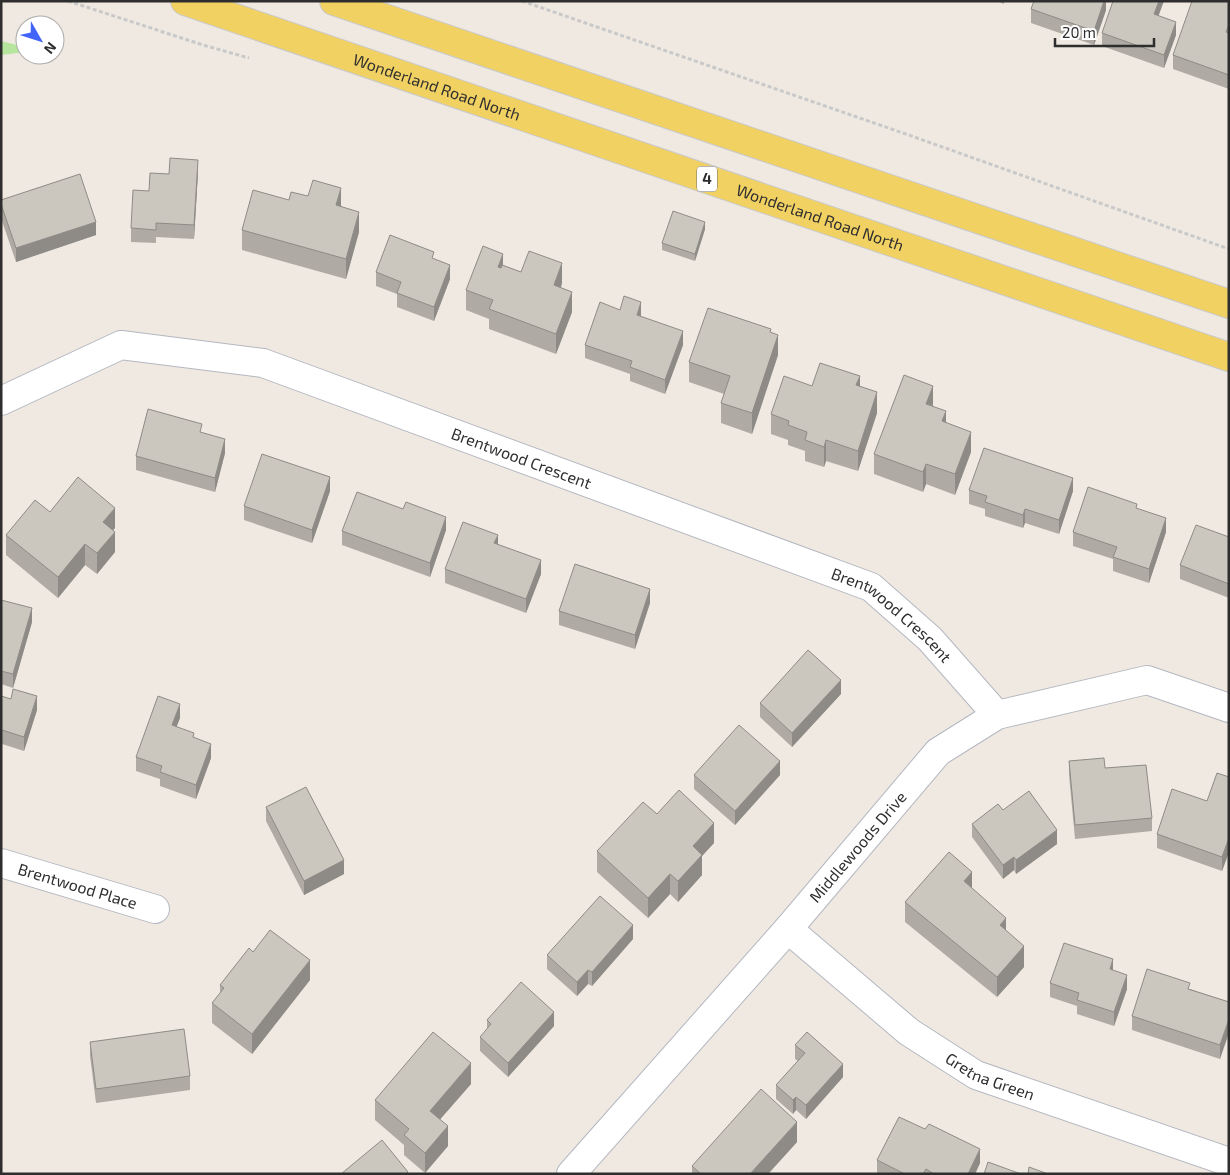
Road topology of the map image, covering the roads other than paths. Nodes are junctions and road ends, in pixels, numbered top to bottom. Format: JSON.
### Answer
{"nodes":[{"id":1,"x":185,"y":1,"type":"edge"},
{"id":2,"x":334,"y":1,"type":"edge"},
{"id":3,"x":1229,"y":304,"type":"edge"},
{"id":4,"x":1229,"y":358,"type":"edge"},
{"id":5,"x":1,"y":401,"type":"edge"},
{"id":6,"x":1229,"y":708,"type":"edge"},
{"id":7,"x":997,"y":715,"type":"junction"},
{"id":8,"x":1,"y":863,"type":"edge"},
{"id":9,"x":155,"y":909,"type":"dead end"},
{"id":10,"x":788,"y":929,"type":"junction"},
{"id":11,"x":1229,"y":1162,"type":"edge"},
{"id":12,"x":571,"y":1174,"type":"edge"}],
"edges":[{"from":1,"to":4,"type":"main road","name":"Wonderland Road North","number":"4"},
{"from":2,"to":3,"type":"main road"},
{"from":5,"to":7,"type":"street","name":"Brentwood Crescent"},
{"from":6,"to":7,"type":"street","name":"Middlewoods Drive"},
{"from":7,"to":10,"type":"street","name":"Middlewoods Drive"},
{"from":8,"to":9,"type":"street","name":"Brentwood Place"},
{"from":10,"to":11,"type":"street","name":"Gretna Green"},
{"from":10,"to":12,"type":"street","name":"Middlewoods Drive"}]}
